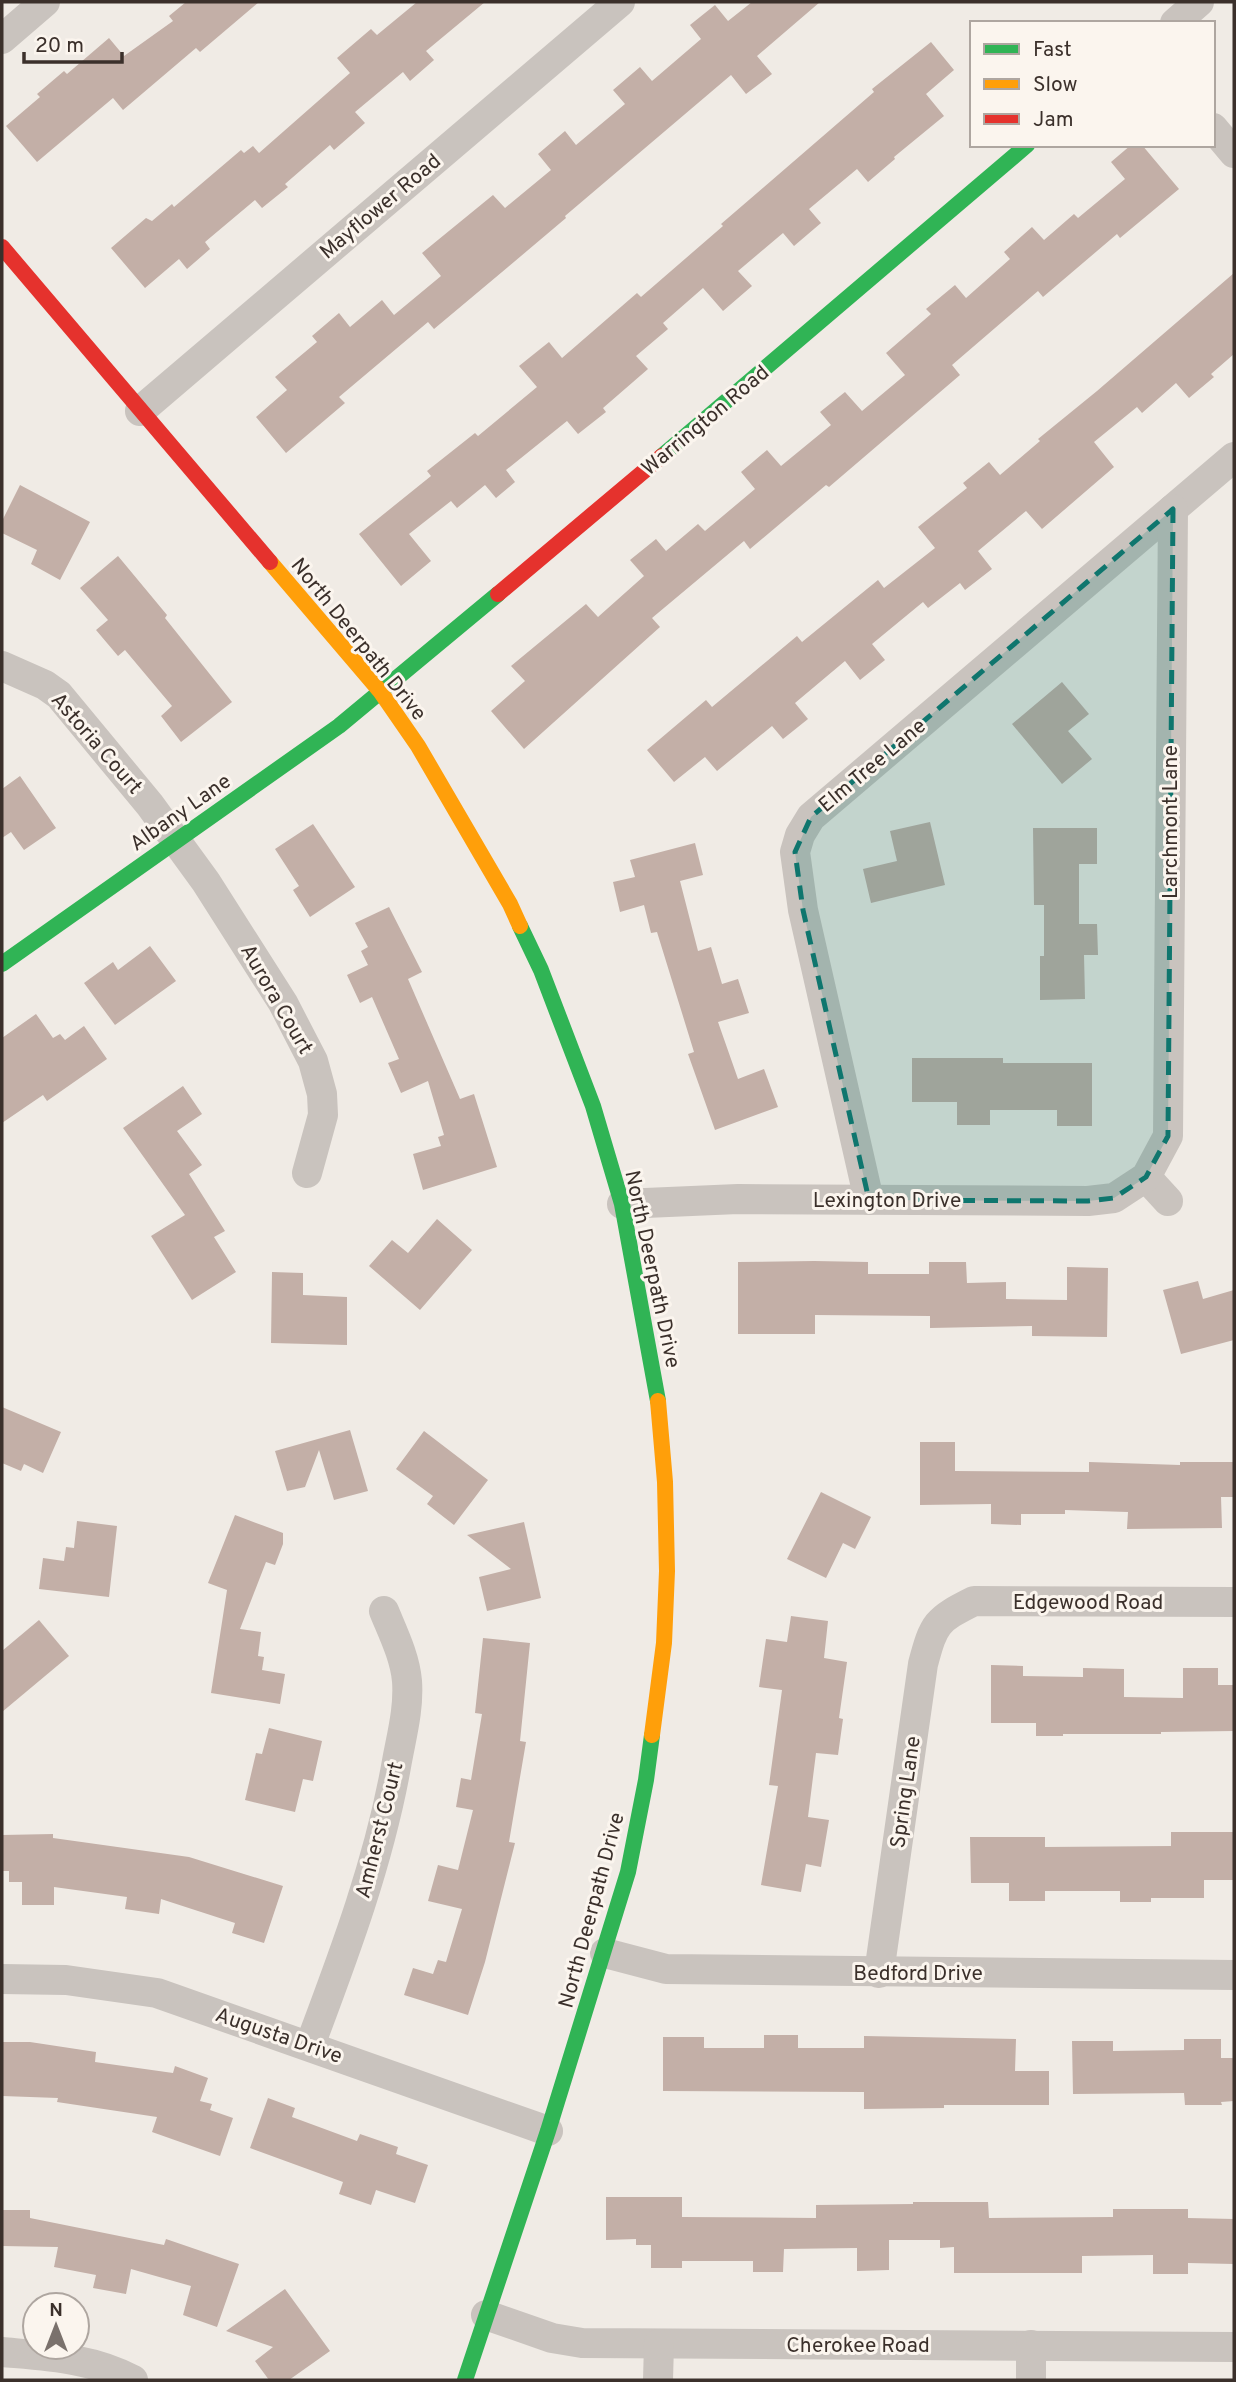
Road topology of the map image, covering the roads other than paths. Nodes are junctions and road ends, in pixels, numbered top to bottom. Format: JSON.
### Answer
{"nodes":[{"id":1,"x":46,"y":2,"type":"edge"},
{"id":2,"x":620,"y":2,"type":"edge"},
{"id":3,"x":1199,"y":2,"type":"edge"},
{"id":4,"x":1177,"y":21,"type":"edge"},
{"id":5,"x":2,"y":39,"type":"edge"},
{"id":6,"x":1215,"y":130,"type":"edge"},
{"id":7,"x":1025,"y":147,"type":"edge"},
{"id":8,"x":1234,"y":153,"type":"edge"},
{"id":9,"x":2,"y":247,"type":"edge"},
{"id":10,"x":140,"y":411,"type":"junction"},
{"id":11,"x":1234,"y":457,"type":"edge"},
{"id":12,"x":1173,"y":509,"type":"junction"},
{"id":13,"x":2,"y":666,"type":"edge"},
{"id":14,"x":380,"y":691,"type":"junction"},
{"id":15,"x":175,"y":842,"type":"junction"},
{"id":16,"x":2,"y":964,"type":"edge"},
{"id":17,"x":307,"y":1173,"type":"dead end"},
{"id":18,"x":1146,"y":1177,"type":"junction"},
{"id":19,"x":869,"y":1200,"type":"junction"},
{"id":20,"x":1168,"y":1201,"type":"dead end"},
{"id":21,"x":622,"y":1204,"type":"junction"},
{"id":22,"x":1234,"y":1602,"type":"edge"},
{"id":23,"x":384,"y":1611,"type":"dead end"},
{"id":24,"x":944,"y":1616,"type":"joint"},
{"id":25,"x":605,"y":1953,"type":"junction"},
{"id":26,"x":879,"y":1973,"type":"junction"},
{"id":27,"x":1234,"y":1975,"type":"edge"},
{"id":28,"x":2,"y":1979,"type":"edge"},
{"id":29,"x":310,"y":2045,"type":"junction"},
{"id":30,"x":548,"y":2131,"type":"junction"},
{"id":31,"x":486,"y":2315,"type":"junction"},
{"id":32,"x":659,"y":2344,"type":"junction"},
{"id":33,"x":1031,"y":2345,"type":"junction"},
{"id":34,"x":1234,"y":2347,"type":"edge"},
{"id":35,"x":2,"y":2352,"type":"edge"},
{"id":36,"x":132,"y":2380,"type":"edge"},
{"id":37,"x":465,"y":2380,"type":"edge"},
{"id":38,"x":658,"y":2380,"type":"edge"},
{"id":39,"x":1031,"y":2380,"type":"edge"}],
"edges":[{"from":1,"to":5,"type":"street"},
{"from":2,"to":10,"type":"street","name":"Mayflower Road"},
{"from":3,"to":4,"type":"street"},
{"from":6,"to":8,"type":"street"},
{"from":7,"to":14,"type":"street","name":"Warrington Road"},
{"from":9,"to":10,"type":"street","name":"North Deerpath Drive"},
{"from":10,"to":14,"type":"street","name":"North Deerpath Drive"},
{"from":11,"to":12,"type":"street","name":"Elm Tree Lane"},
{"from":12,"to":18,"type":"street","name":"Larchmont Lane"},
{"from":12,"to":19,"type":"street","name":"Elm Tree Lane"},
{"from":13,"to":15,"type":"street","name":"Astoria Court"},
{"from":14,"to":15,"type":"street","name":"Albany Lane"},
{"from":14,"to":21,"type":"street","name":"North Deerpath Drive"},
{"from":15,"to":16,"type":"street","name":"Albany Lane"},
{"from":15,"to":17,"type":"street","name":"Aurora Court"},
{"from":18,"to":19,"type":"street","name":"Lexington Drive"},
{"from":18,"to":20,"type":"street"},
{"from":19,"to":21,"type":"street","name":"Lexington Drive"},
{"from":21,"to":25,"type":"street","name":"North Deerpath Drive"},
{"from":22,"to":24,"type":"street","name":"Edgewood Road"},
{"from":23,"to":29,"type":"street","name":"Amherst Court"},
{"from":24,"to":26,"type":"street","name":"Spring Lane"},
{"from":25,"to":26,"type":"street","name":"Bedford Drive"},
{"from":25,"to":30,"type":"street","name":"North Deerpath Drive"},
{"from":26,"to":27,"type":"street","name":"Bedford Drive"},
{"from":28,"to":29,"type":"street","name":"Augusta Drive"},
{"from":29,"to":30,"type":"street","name":"Augusta Drive"},
{"from":30,"to":31,"type":"street","name":"North Deerpath Drive"},
{"from":31,"to":32,"type":"street","name":"Cherokee Road"},
{"from":31,"to":37,"type":"street","name":"North Deerpath Drive"},
{"from":32,"to":33,"type":"street","name":"Cherokee Road"},
{"from":32,"to":38,"type":"street"},
{"from":33,"to":34,"type":"street","name":"Cherokee Road"},
{"from":33,"to":39,"type":"street"},
{"from":35,"to":36,"type":"street"}]}
